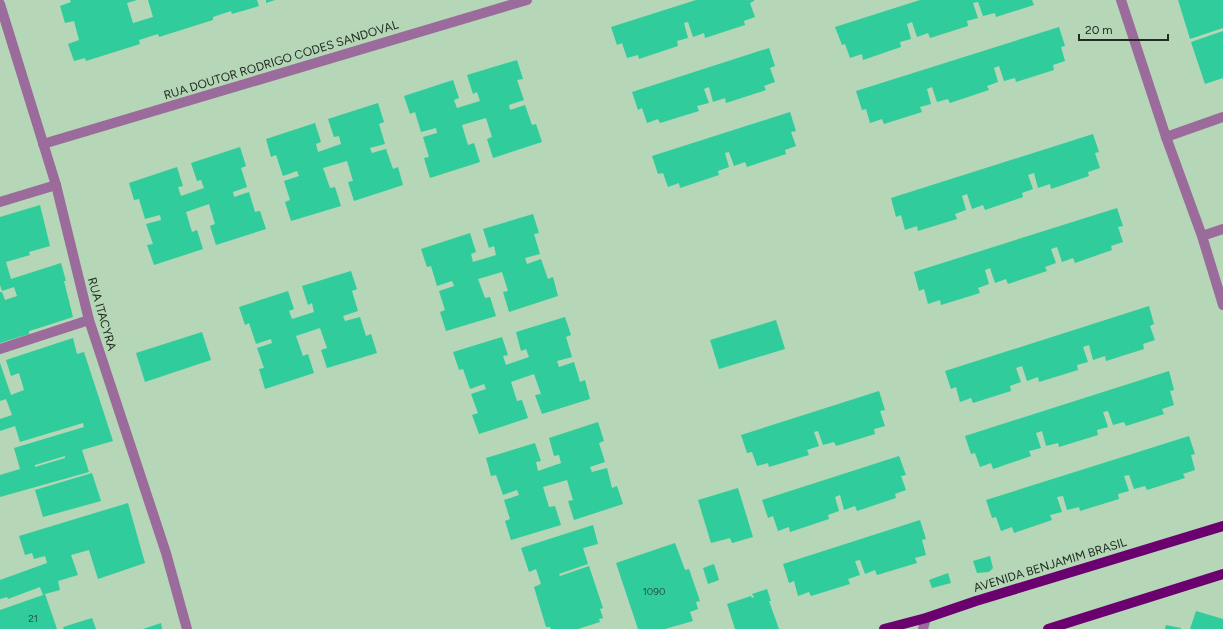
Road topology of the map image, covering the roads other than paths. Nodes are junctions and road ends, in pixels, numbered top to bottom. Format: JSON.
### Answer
{"nodes":[{"id":1,"x":527,"y":0,"type":"edge"},
{"id":2,"x":1121,"y":0,"type":"edge"},
{"id":3,"x":0,"y":4,"type":"edge"},
{"id":4,"x":1223,"y":117,"type":"edge"},
{"id":5,"x":1166,"y":137,"type":"junction"},
{"id":6,"x":43,"y":144,"type":"junction"},
{"id":7,"x":56,"y":185,"type":"junction"},
{"id":8,"x":0,"y":202,"type":"edge"},
{"id":9,"x":1223,"y":229,"type":"edge"},
{"id":10,"x":1202,"y":236,"type":"junction"},
{"id":11,"x":1223,"y":305,"type":"edge"},
{"id":12,"x":89,"y":320,"type":"junction"},
{"id":13,"x":0,"y":349,"type":"edge"},
{"id":14,"x":1223,"y":526,"type":"edge"},
{"id":15,"x":1223,"y":574,"type":"edge"},
{"id":16,"x":926,"y":618,"type":"junction"},
{"id":17,"x":187,"y":629,"type":"edge"},
{"id":18,"x":884,"y":629,"type":"edge"},
{"id":19,"x":923,"y":629,"type":"edge"},
{"id":20,"x":1048,"y":629,"type":"edge"}],
"edges":[{"from":1,"to":6,"type":"street","name":"RUA DOUTOR RODRIGO CODES SANDOVAL"},
{"from":2,"to":5,"type":"street"},
{"from":3,"to":6,"type":"street","name":"RUA ITACYRA"},
{"from":4,"to":5,"type":"street"},
{"from":5,"to":10,"type":"street"},
{"from":6,"to":7,"type":"street","name":"RUA ITACYRA"},
{"from":7,"to":8,"type":"street"},
{"from":7,"to":12,"type":"street","name":"RUA ITACYRA"},
{"from":9,"to":10,"type":"street"},
{"from":10,"to":11,"type":"street"},
{"from":12,"to":13,"type":"street"},
{"from":12,"to":17,"type":"street","name":"RUA ITACYRA"},
{"from":14,"to":16,"type":"main road","name":"AVENIDA BENJAMIM BRASIL"},
{"from":15,"to":20,"type":"main road"},
{"from":16,"to":18,"type":"main road","name":"AVENIDA BENJAMIM BRASIL"},
{"from":16,"to":19,"type":"street"}]}
